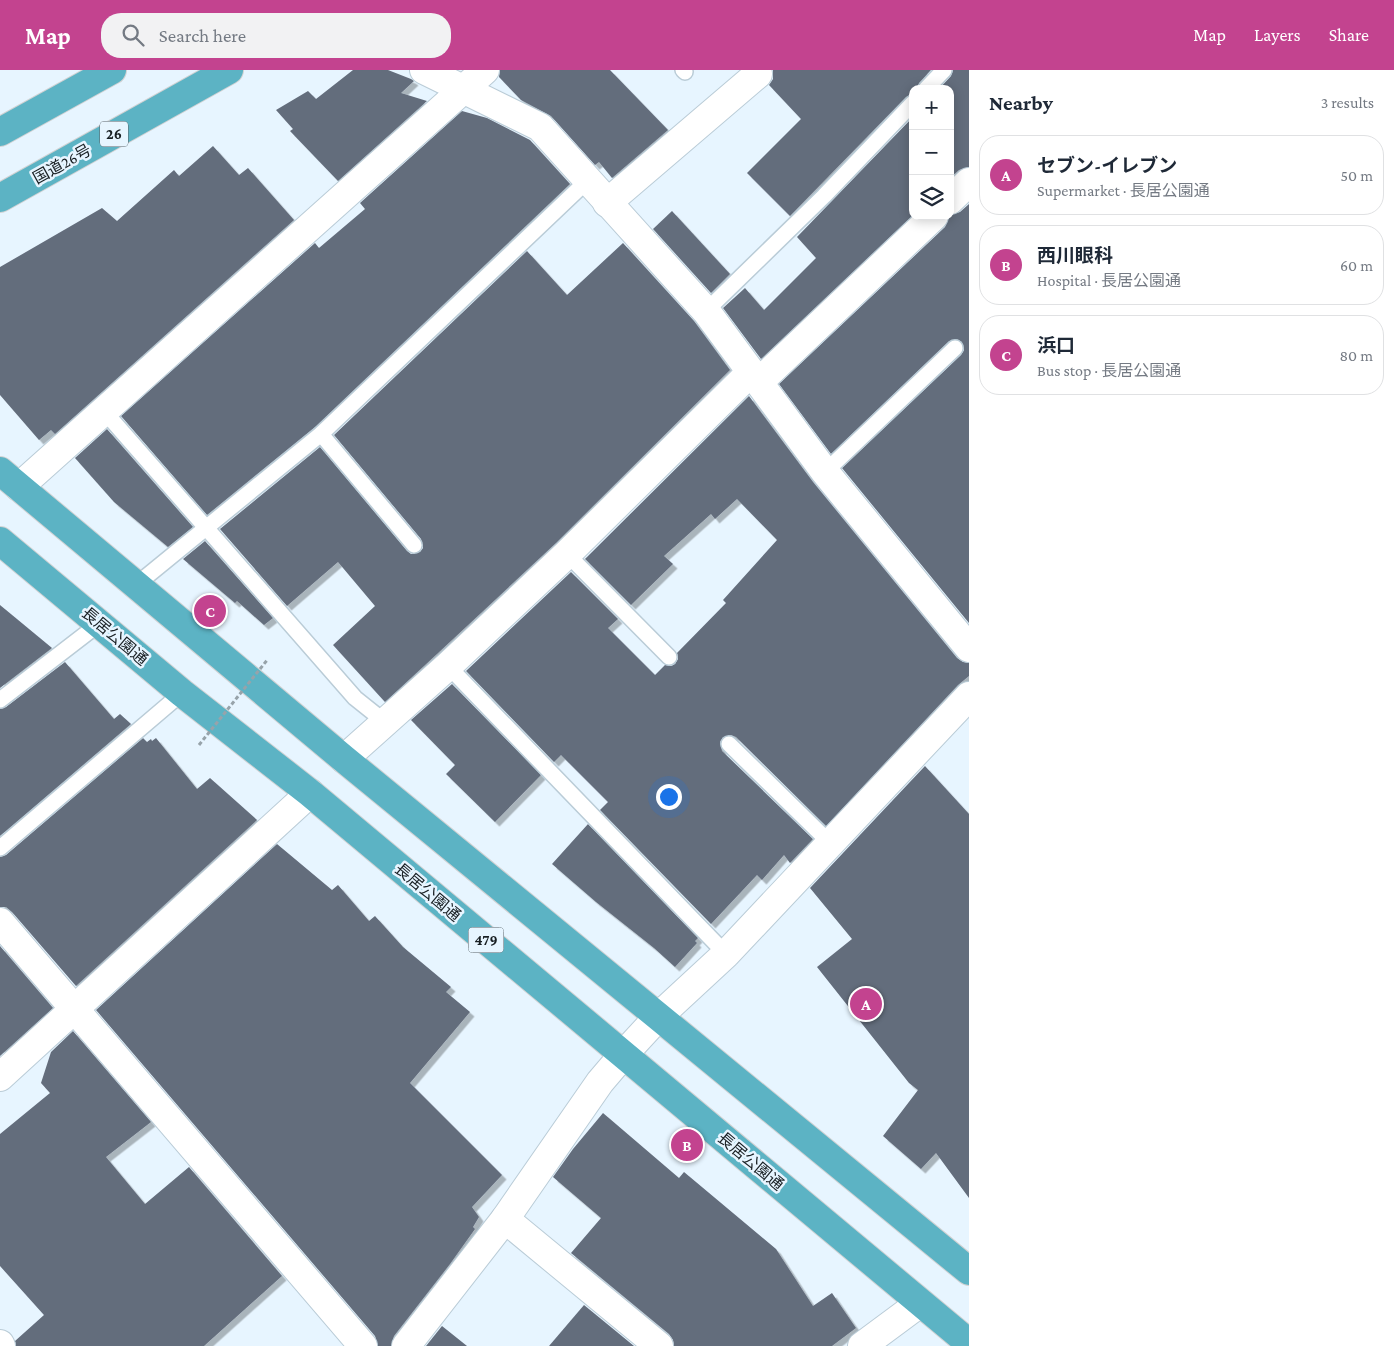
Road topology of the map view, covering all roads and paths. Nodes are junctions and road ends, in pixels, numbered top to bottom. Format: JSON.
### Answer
{"nodes":[{"id":1,"x":112,"y":70,"type":"edge"},
{"id":2,"x":229,"y":70,"type":"edge"},
{"id":3,"x":424,"y":70,"type":"edge"},
{"id":4,"x":485,"y":70,"type":"edge"},
{"id":5,"x":944,"y":70,"type":"edge"},
{"id":6,"x":758,"y":74,"type":"dead end"},
{"id":7,"x":930,"y":85,"type":"edge"},
{"id":8,"x":465,"y":89,"type":"junction"},
{"id":9,"x":909,"y":107,"type":"edge"},
{"id":10,"x":0,"y":132,"type":"edge"},
{"id":11,"x":587,"y":181,"type":"junction"},
{"id":12,"x":969,"y":182,"type":"edge"},
{"id":13,"x":954,"y":196,"type":"edge"},
{"id":14,"x":0,"y":198,"type":"edge"},
{"id":15,"x":607,"y":203,"type":"junction"},
{"id":16,"x":930,"y":220,"type":"edge"},
{"id":17,"x":706,"y":311,"type":"junction"},
{"id":18,"x":955,"y":348,"type":"dead end"},
{"id":19,"x":755,"y":377,"type":"junction"},
{"id":20,"x":104,"y":411,"type":"junction"},
{"id":21,"x":320,"y":434,"type":"junction"},
{"id":22,"x":825,"y":472,"type":"junction"},
{"id":23,"x":10,"y":479,"type":"edge"},
{"id":24,"x":207,"y":527,"type":"junction"},
{"id":25,"x":0,"y":541,"type":"edge"},
{"id":26,"x":414,"y":545,"type":"dead end"},
{"id":27,"x":567,"y":554,"type":"junction"},
{"id":28,"x":136,"y":585,"type":"junction"},
{"id":29,"x":100,"y":623,"type":"junction"},
{"id":30,"x":969,"y":648,"type":"edge"},
{"id":31,"x":669,"y":657,"type":"dead end"},
{"id":32,"x":268,"y":659,"type":"dead end"},
{"id":33,"x":448,"y":666,"type":"junction"},
{"id":34,"x":182,"y":693,"type":"junction"},
{"id":35,"x":969,"y":696,"type":"edge"},
{"id":36,"x":0,"y":700,"type":"edge"},
{"id":37,"x":385,"y":722,"type":"junction"},
{"id":38,"x":199,"y":744,"type":"dead end"},
{"id":39,"x":729,"y":744,"type":"dead end"},
{"id":40,"x":344,"y":759,"type":"junction"},
{"id":41,"x":310,"y":793,"type":"junction"},
{"id":42,"x":830,"y":843,"type":"junction"},
{"id":43,"x":0,"y":848,"type":"edge"},
{"id":44,"x":0,"y":922,"type":"edge"},
{"id":45,"x":726,"y":954,"type":"junction"},
{"id":46,"x":73,"y":1010,"type":"junction"},
{"id":47,"x":658,"y":1016,"type":"junction"},
{"id":48,"x":623,"y":1054,"type":"junction"},
{"id":49,"x":0,"y":1077,"type":"edge"},
{"id":50,"x":505,"y":1218,"type":"junction"},
{"id":51,"x":969,"y":1271,"type":"edge"},
{"id":52,"x":920,"y":1303,"type":"junction"},
{"id":53,"x":969,"y":1343,"type":"edge"},
{"id":54,"x":364,"y":1346,"type":"edge"},
{"id":55,"x":406,"y":1346,"type":"edge"},
{"id":56,"x":659,"y":1346,"type":"edge"},
{"id":57,"x":862,"y":1346,"type":"edge"}],
"edges":[{"from":1,"to":10,"type":"highway"},
{"from":2,"to":14,"type":"highway","name":"国道26号","number":"26"},
{"from":3,"to":8,"type":"street"},
{"from":4,"to":8,"type":"street"},
{"from":5,"to":7,"type":"lane"},
{"from":6,"to":15,"type":"street"},
{"from":8,"to":11,"type":"street"},
{"from":8,"to":20,"type":"street"},
{"from":9,"to":17,"type":"lane"},
{"from":11,"to":15,"type":"street"},
{"from":11,"to":21,"type":"lane"},
{"from":12,"to":13,"type":"street"},
{"from":15,"to":17,"type":"street"},
{"from":16,"to":19,"type":"street"},
{"from":17,"to":19,"type":"street"},
{"from":18,"to":22,"type":"lane"},
{"from":19,"to":22,"type":"street"},
{"from":19,"to":27,"type":"street"},
{"from":20,"to":23,"type":"street"},
{"from":20,"to":24,"type":"lane"},
{"from":21,"to":24,"type":"lane"},
{"from":21,"to":26,"type":"lane"},
{"from":22,"to":30,"type":"street"},
{"from":23,"to":28,"type":"highway"},
{"from":24,"to":28,"type":"lane"},
{"from":24,"to":37,"type":"lane"},
{"from":25,"to":29,"type":"highway","name":"長居公園通","number":"479"},
{"from":27,"to":31,"type":"lane"},
{"from":27,"to":33,"type":"street"},
{"from":28,"to":40,"type":"highway"},
{"from":29,"to":34,"type":"highway","name":"長居公園通","number":"479"},
{"from":29,"to":36,"type":"lane"},
{"from":32,"to":38,"type":"path","bridge":true},
{"from":33,"to":37,"type":"street"},
{"from":33,"to":45,"type":"lane"},
{"from":34,"to":41,"type":"highway","name":"長居公園通","number":"479"},
{"from":34,"to":43,"type":"lane"},
{"from":35,"to":42,"type":"street"},
{"from":37,"to":40,"type":"street"},
{"from":39,"to":42,"type":"lane"},
{"from":40,"to":47,"type":"highway"},
{"from":41,"to":46,"type":"street"},
{"from":41,"to":48,"type":"highway","name":"長居公園通","number":"479"},
{"from":42,"to":45,"type":"street"},
{"from":44,"to":46,"type":"street"},
{"from":45,"to":47,"type":"street"},
{"from":46,"to":49,"type":"street"},
{"from":46,"to":54,"type":"street"},
{"from":47,"to":48,"type":"street"},
{"from":47,"to":51,"type":"highway"},
{"from":48,"to":50,"type":"street"},
{"from":48,"to":52,"type":"highway","name":"長居公園通","number":"479"},
{"from":50,"to":55,"type":"street"},
{"from":50,"to":56,"type":"street"},
{"from":52,"to":53,"type":"highway","name":"長居公園通","number":"479"},
{"from":52,"to":57,"type":"street"}]}
